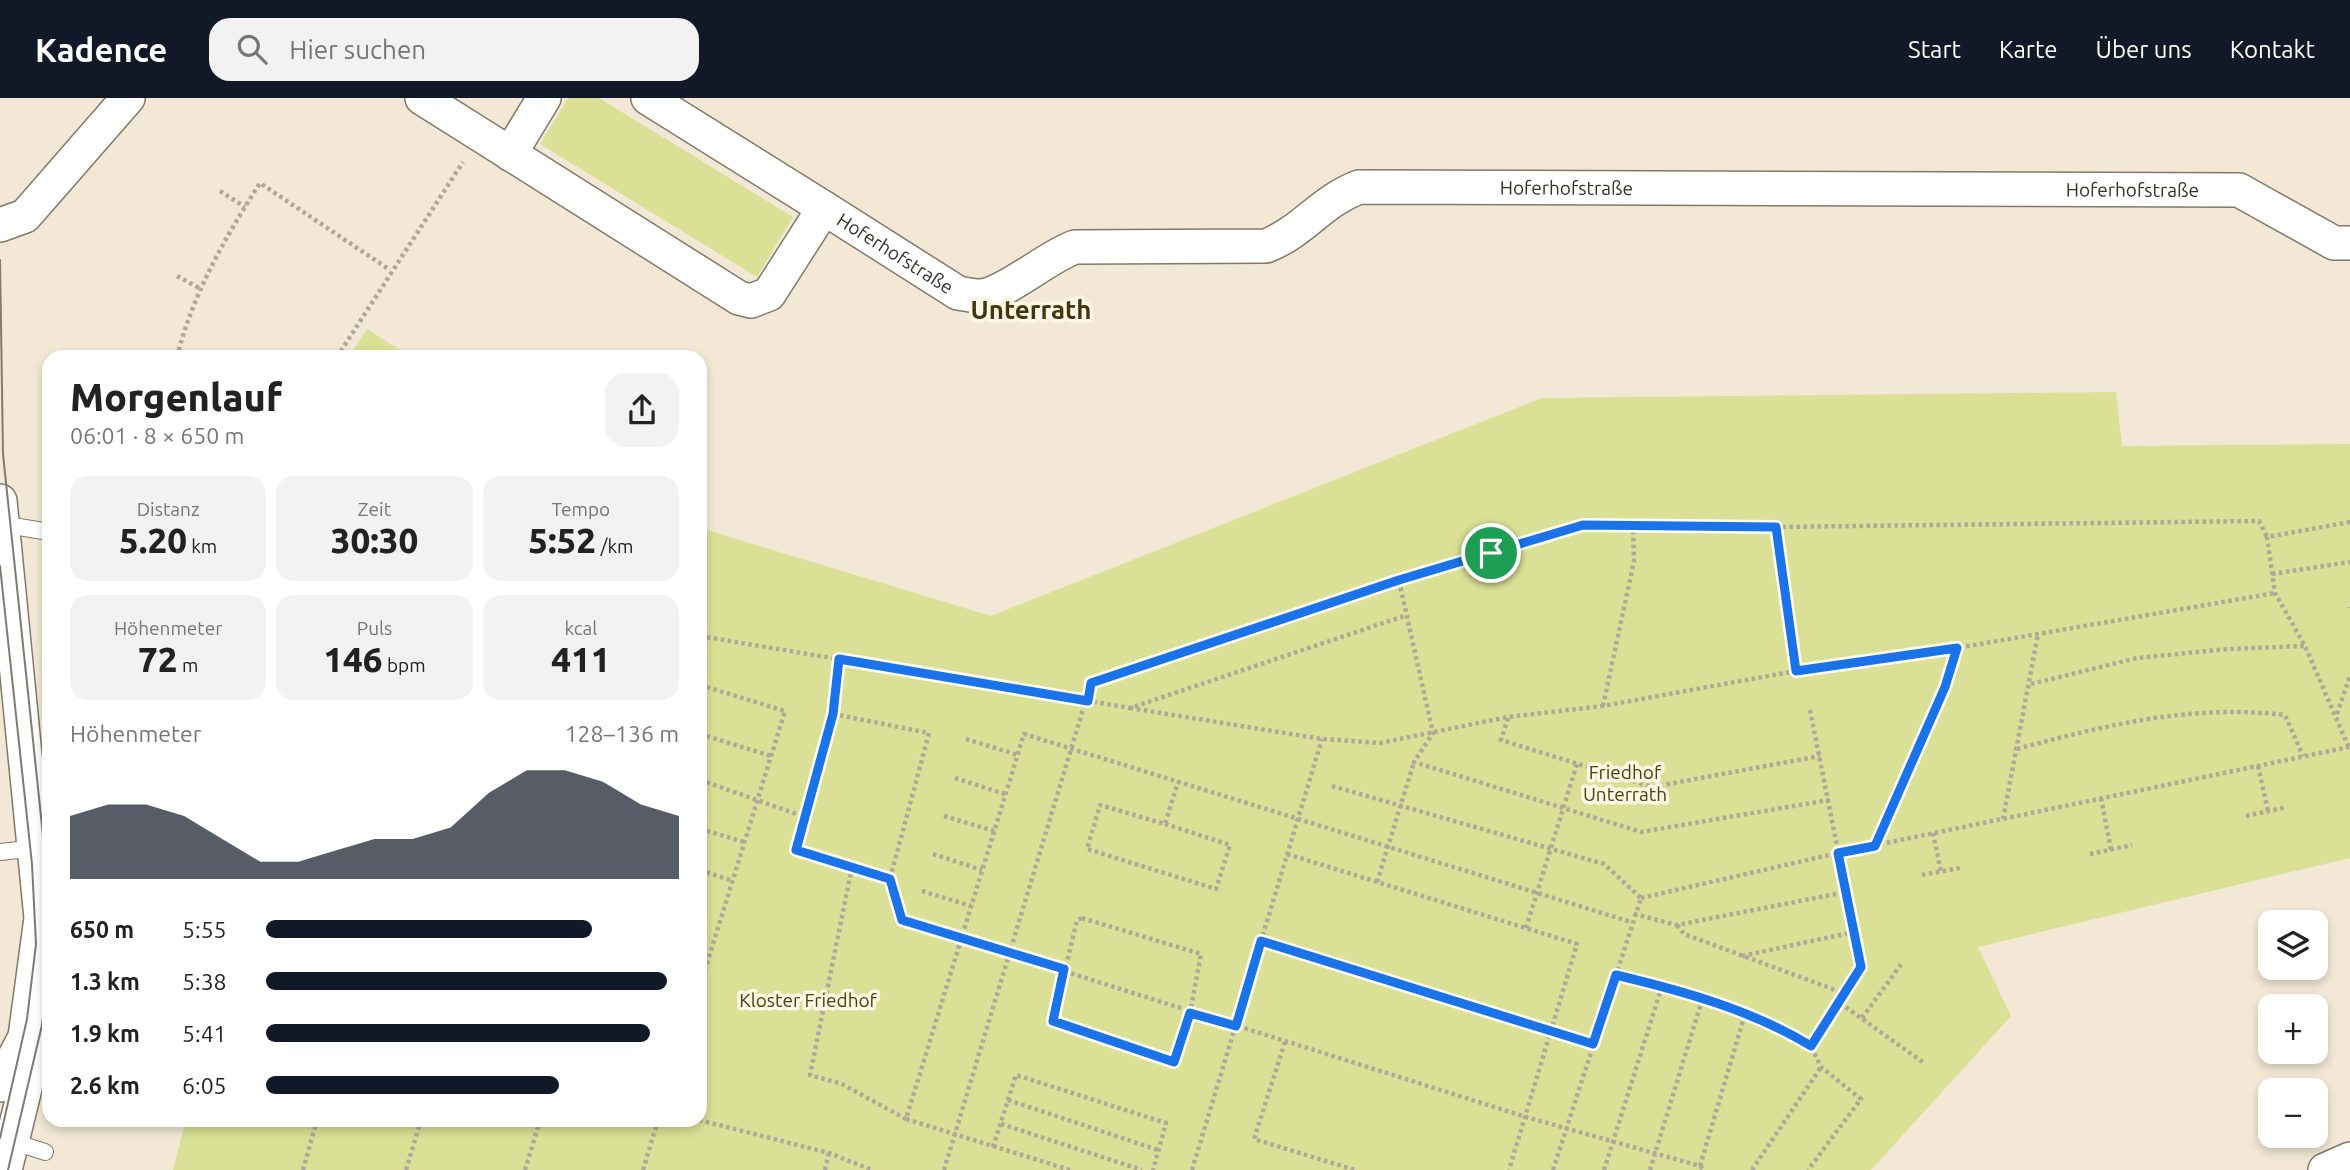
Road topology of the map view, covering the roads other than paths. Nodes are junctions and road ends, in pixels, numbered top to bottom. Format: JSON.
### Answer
{"nodes":[{"id":1,"x":128,"y":98,"type":"edge"},
{"id":2,"x":422,"y":98,"type":"edge"},
{"id":3,"x":544,"y":98,"type":"edge"},
{"id":4,"x":648,"y":98,"type":"edge"},
{"id":5,"x":510,"y":153,"type":"junction"},
{"id":6,"x":824,"y":208,"type":"junction"},
{"id":7,"x":0,"y":225,"type":"edge"},
{"id":8,"x":2350,"y":243,"type":"edge"},
{"id":9,"x":0,"y":501,"type":"edge"},
{"id":10,"x":1,"y":524,"type":"edge"},
{"id":11,"x":42,"y":531,"type":"edge"},
{"id":12,"x":40,"y":790,"type":"edge"},
{"id":13,"x":40,"y":838,"type":"edge"},
{"id":14,"x":0,"y":852,"type":"edge"},
{"id":15,"x":31,"y":1038,"type":"junction"},
{"id":16,"x":0,"y":1085,"type":"edge"},
{"id":17,"x":5,"y":1147,"type":"edge"},
{"id":18,"x":45,"y":1152,"type":"dead end"},
{"id":19,"x":2350,"y":1159,"type":"edge"},
{"id":20,"x":2325,"y":1170,"type":"edge"}],
"edges":[{"from":1,"to":7,"type":"street"},
{"from":2,"to":5,"type":"street","name":"Hoferhofstraße"},
{"from":3,"to":5,"type":"street"},
{"from":4,"to":6,"type":"street","name":"Hoferhofstraße"},
{"from":5,"to":6,"type":"street","name":"Hoferhofstraße"},
{"from":6,"to":8,"type":"street","name":"Hoferhofstraße"},
{"from":9,"to":10,"type":"street"},
{"from":10,"to":11,"type":"lane"},
{"from":10,"to":12,"type":"street"},
{"from":12,"to":13,"type":"street"},
{"from":13,"to":14,"type":"lane"},
{"from":13,"to":15,"type":"street"},
{"from":15,"to":16,"type":"street"},
{"from":15,"to":17,"type":"street"},
{"from":17,"to":18,"type":"lane"},
{"from":19,"to":20,"type":"street"}]}
